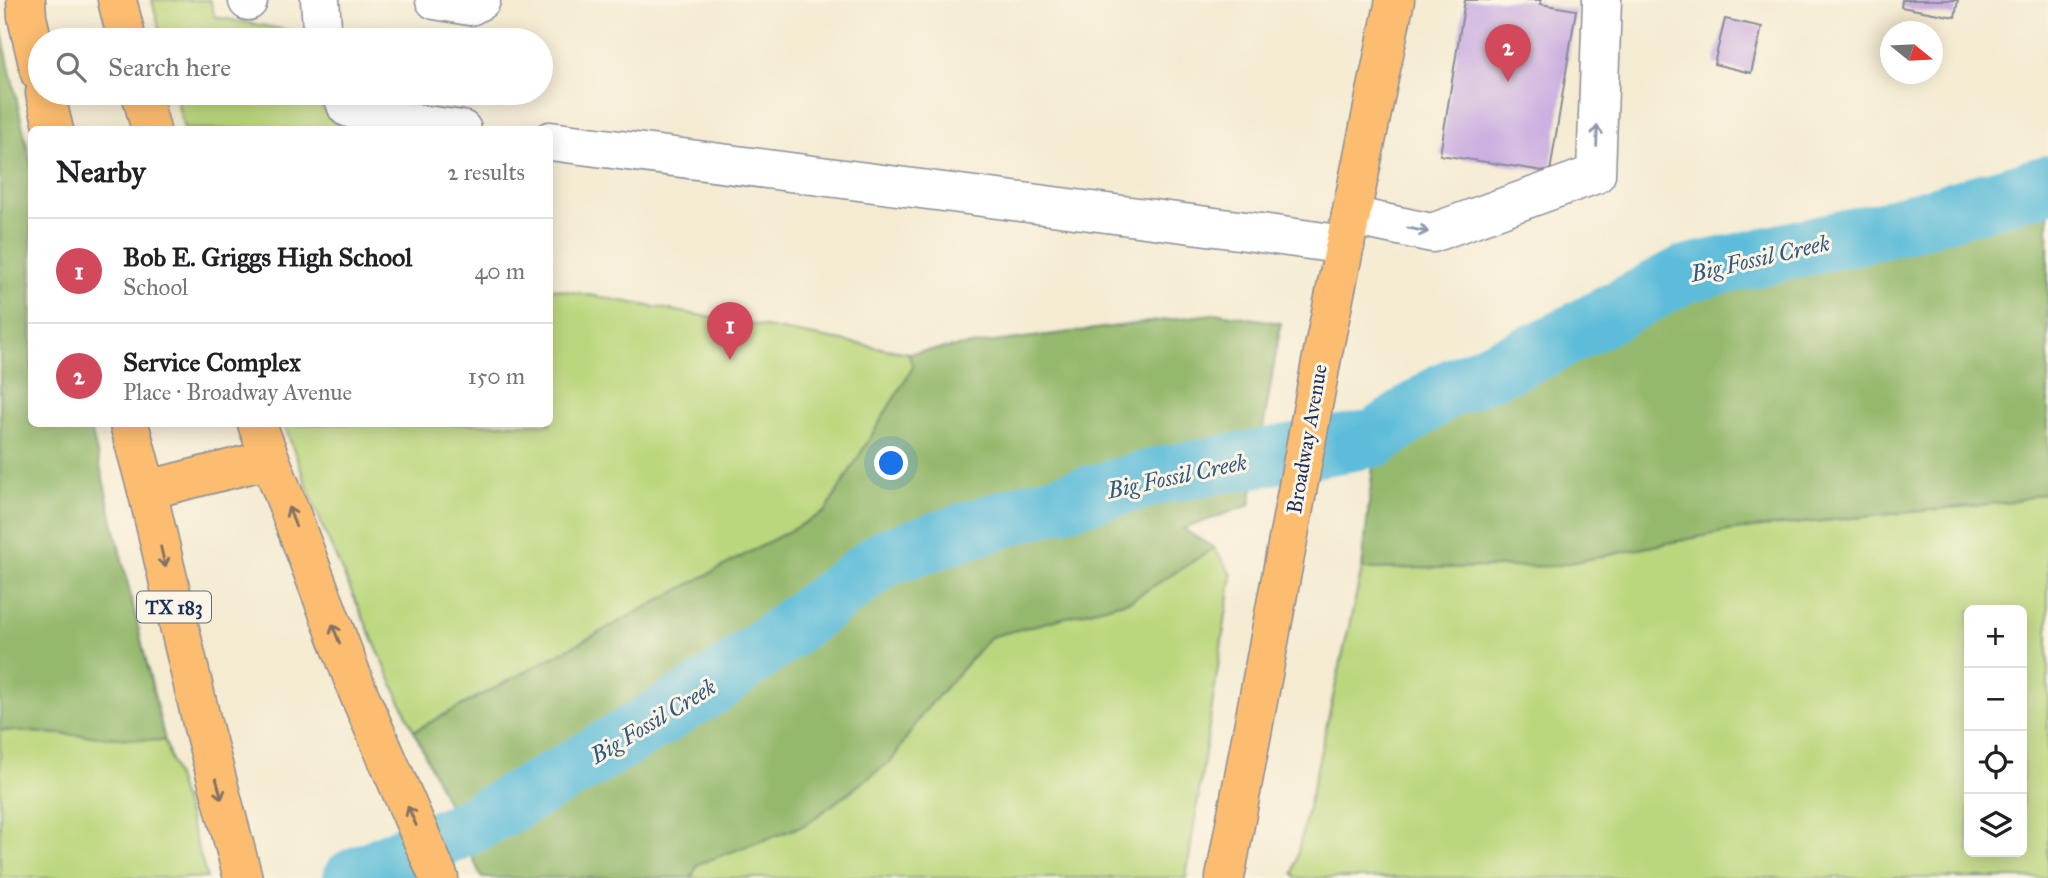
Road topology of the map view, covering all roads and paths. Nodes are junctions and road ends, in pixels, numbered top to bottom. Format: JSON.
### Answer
{"nodes":[{"id":1,"x":26,"y":0,"type":"edge"},
{"id":2,"x":117,"y":0,"type":"edge"},
{"id":3,"x":320,"y":0,"type":"edge"},
{"id":4,"x":435,"y":0,"type":"edge"},
{"id":5,"x":481,"y":0,"type":"edge"},
{"id":6,"x":1395,"y":0,"type":"edge"},
{"id":7,"x":1602,"y":0,"type":"edge"},
{"id":8,"x":30,"y":28,"type":"edge"},
{"id":9,"x":124,"y":28,"type":"edge"},
{"id":10,"x":322,"y":28,"type":"edge"},
{"id":11,"x":48,"y":105,"type":"edge"},
{"id":12,"x":144,"y":105,"type":"edge"},
{"id":13,"x":346,"y":105,"type":"edge"},
{"id":14,"x":53,"y":126,"type":"edge"},
{"id":15,"x":150,"y":126,"type":"edge"},
{"id":16,"x":433,"y":126,"type":"edge"},
{"id":17,"x":553,"y":141,"type":"edge"},
{"id":18,"x":1348,"y":231,"type":"junction"},
{"id":19,"x":130,"y":427,"type":"edge"},
{"id":20,"x":258,"y":427,"type":"edge"},
{"id":21,"x":270,"y":459,"type":"junction"},
{"id":22,"x":147,"y":490,"type":"junction"},
{"id":23,"x":243,"y":878,"type":"edge"},
{"id":24,"x":439,"y":878,"type":"edge"},
{"id":25,"x":1225,"y":878,"type":"edge"}],
"edges":[{"from":1,"to":8,"type":"main road"},
{"from":2,"to":9,"type":"main road"},
{"from":3,"to":10,"type":"lane"},
{"from":4,"to":5,"type":"lane"},
{"from":6,"to":18,"type":"main road","name":"Broadway Avenue"},
{"from":18,"to":7,"type":"lane","one_way":true},
{"from":11,"to":14,"type":"main road"},
{"from":12,"to":15,"type":"main road"},
{"from":13,"to":16,"type":"lane"},
{"from":17,"to":18,"type":"lane"},
{"from":18,"to":25,"type":"main road","name":"Broadway Avenue"},
{"from":19,"to":22,"type":"main road","number":"TX 183"},
{"from":20,"to":21,"type":"main road"},
{"from":21,"to":22,"type":"main road"},
{"from":24,"to":21,"type":"main road","one_way":true},
{"from":22,"to":23,"type":"main road","number":"TX 183","one_way":true}]}
